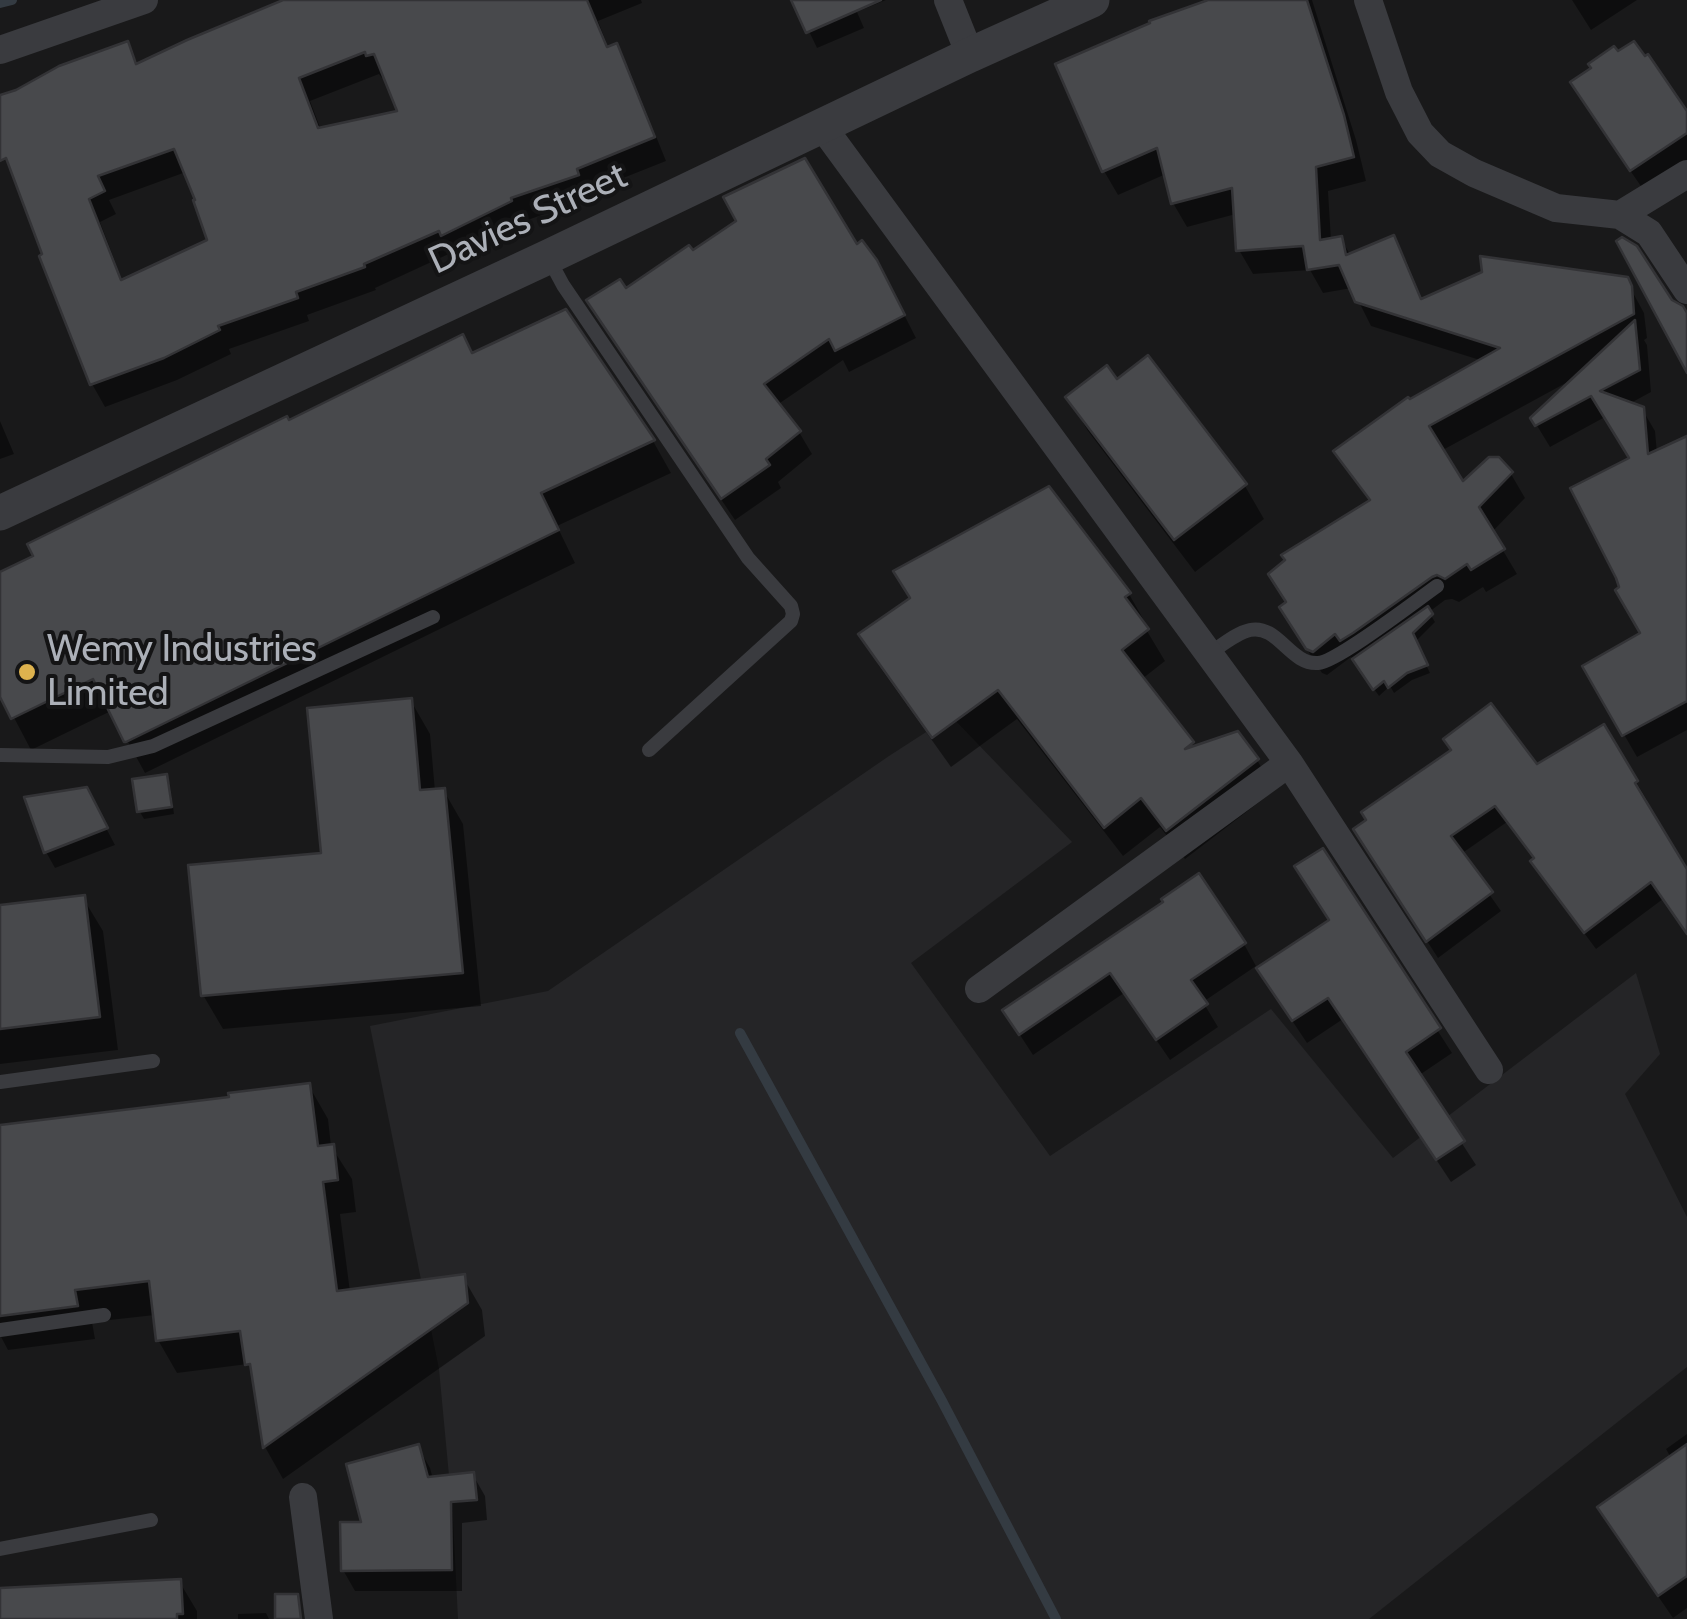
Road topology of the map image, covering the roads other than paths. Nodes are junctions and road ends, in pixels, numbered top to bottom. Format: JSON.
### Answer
{"nodes":[{"id":1,"x":144,"y":0,"type":"edge"},
{"id":2,"x":948,"y":0,"type":"edge"},
{"id":3,"x":1092,"y":0,"type":"edge"},
{"id":4,"x":1368,"y":0,"type":"edge"},
{"id":5,"x":0,"y":50,"type":"edge"},
{"id":6,"x":970,"y":55,"type":"junction"},
{"id":7,"x":822,"y":126,"type":"junction"},
{"id":8,"x":1687,"y":174,"type":"edge"},
{"id":9,"x":1620,"y":215,"type":"junction"},
{"id":10,"x":548,"y":257,"type":"junction"},
{"id":11,"x":1687,"y":290,"type":"edge"},
{"id":12,"x":0,"y":513,"type":"edge"},
{"id":13,"x":1438,"y":586,"type":"dead end"},
{"id":14,"x":432,"y":617,"type":"dead end"},
{"id":15,"x":1209,"y":654,"type":"junction"},
{"id":16,"x":649,"y":750,"type":"dead end"},
{"id":17,"x":0,"y":755,"type":"edge"},
{"id":18,"x":1288,"y":763,"type":"junction"},
{"id":19,"x":979,"y":989,"type":"dead end"},
{"id":20,"x":152,"y":1061,"type":"dead end"},
{"id":21,"x":1489,"y":1070,"type":"dead end"},
{"id":22,"x":0,"y":1082,"type":"edge"},
{"id":23,"x":104,"y":1315,"type":"dead end"},
{"id":24,"x":0,"y":1330,"type":"edge"},
{"id":25,"x":303,"y":1497,"type":"dead end"},
{"id":26,"x":151,"y":1520,"type":"dead end"},
{"id":27,"x":0,"y":1549,"type":"edge"},
{"id":28,"x":319,"y":1619,"type":"edge"}],
"edges":[{"from":1,"to":5,"type":"street"},
{"from":2,"to":6,"type":"street"},
{"from":3,"to":6,"type":"street","name":"Davies Street"},
{"from":4,"to":9,"type":"street"},
{"from":6,"to":7,"type":"street","name":"Davies Street"},
{"from":7,"to":10,"type":"street","name":"Davies Street"},
{"from":7,"to":15,"type":"street"},
{"from":8,"to":9,"type":"street"},
{"from":9,"to":11,"type":"street"},
{"from":10,"to":12,"type":"street","name":"Davies Street"},
{"from":10,"to":16,"type":"lane"},
{"from":13,"to":15,"type":"lane"},
{"from":14,"to":17,"type":"lane"},
{"from":15,"to":18,"type":"street"},
{"from":18,"to":19,"type":"street"},
{"from":18,"to":21,"type":"street"},
{"from":20,"to":22,"type":"lane"},
{"from":23,"to":24,"type":"lane"},
{"from":25,"to":28,"type":"street"},
{"from":26,"to":27,"type":"lane"}]}
